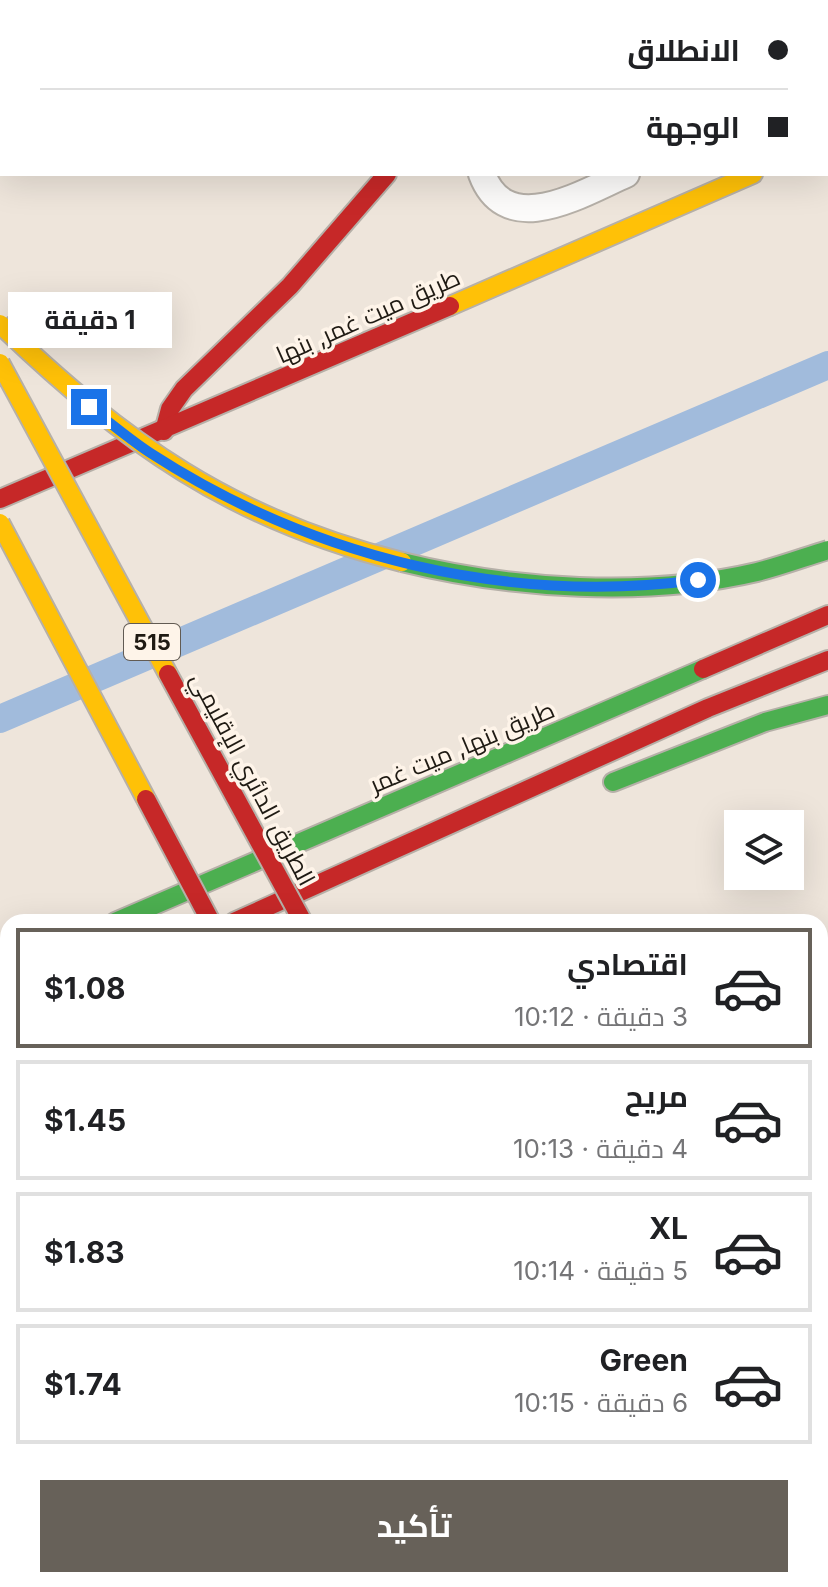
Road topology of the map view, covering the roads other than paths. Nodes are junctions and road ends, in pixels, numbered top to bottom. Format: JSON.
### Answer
{"nodes":[{"id":1,"x":385,"y":176,"type":"edge"},
{"id":2,"x":483,"y":176,"type":"edge"},
{"id":3,"x":621,"y":176,"type":"edge"},
{"id":4,"x":748,"y":176,"type":"edge"},
{"id":5,"x":0,"y":324,"type":"edge"},
{"id":6,"x":0,"y":363,"type":"edge"},
{"id":7,"x":164,"y":431,"type":"junction"},
{"id":8,"x":0,"y":499,"type":"edge"},
{"id":9,"x":0,"y":523,"type":"edge"},
{"id":10,"x":828,"y":550,"type":"edge"},
{"id":11,"x":828,"y":615,"type":"edge"},
{"id":12,"x":828,"y":660,"type":"edge"},
{"id":13,"x":828,"y":705,"type":"edge"},
{"id":14,"x":588,"y":792,"type":"dead end"},
{"id":15,"x":512,"y":817,"type":"dead end"},
{"id":16,"x":408,"y":845,"type":"junction"},
{"id":17,"x":134,"y":914,"type":"edge"},
{"id":18,"x":207,"y":914,"type":"edge"},
{"id":19,"x":252,"y":914,"type":"edge"},
{"id":20,"x":299,"y":914,"type":"edge"}],
"edges":[{"from":1,"to":7,"type":"main road"},
{"from":2,"to":3,"type":"street"},
{"from":4,"to":7,"type":"main road","name":"طريق ميت غمر, بنها"},
{"from":5,"to":10,"type":"main road","bridge":true},
{"from":6,"to":20,"type":"main road","name":"الطريق الدائري الإقليمي","number":"515","bridge":true},
{"from":7,"to":8,"type":"main road","name":"طريق ميت غمر, بنها"},
{"from":9,"to":18,"type":"main road","bridge":true},
{"from":11,"to":17,"type":"main road","name":"طريق بنها, ميت غمر"},
{"from":12,"to":16,"type":"main road"},
{"from":13,"to":14,"type":"main road"},
{"from":15,"to":16,"type":"main road"},
{"from":16,"to":19,"type":"main road"}]}
